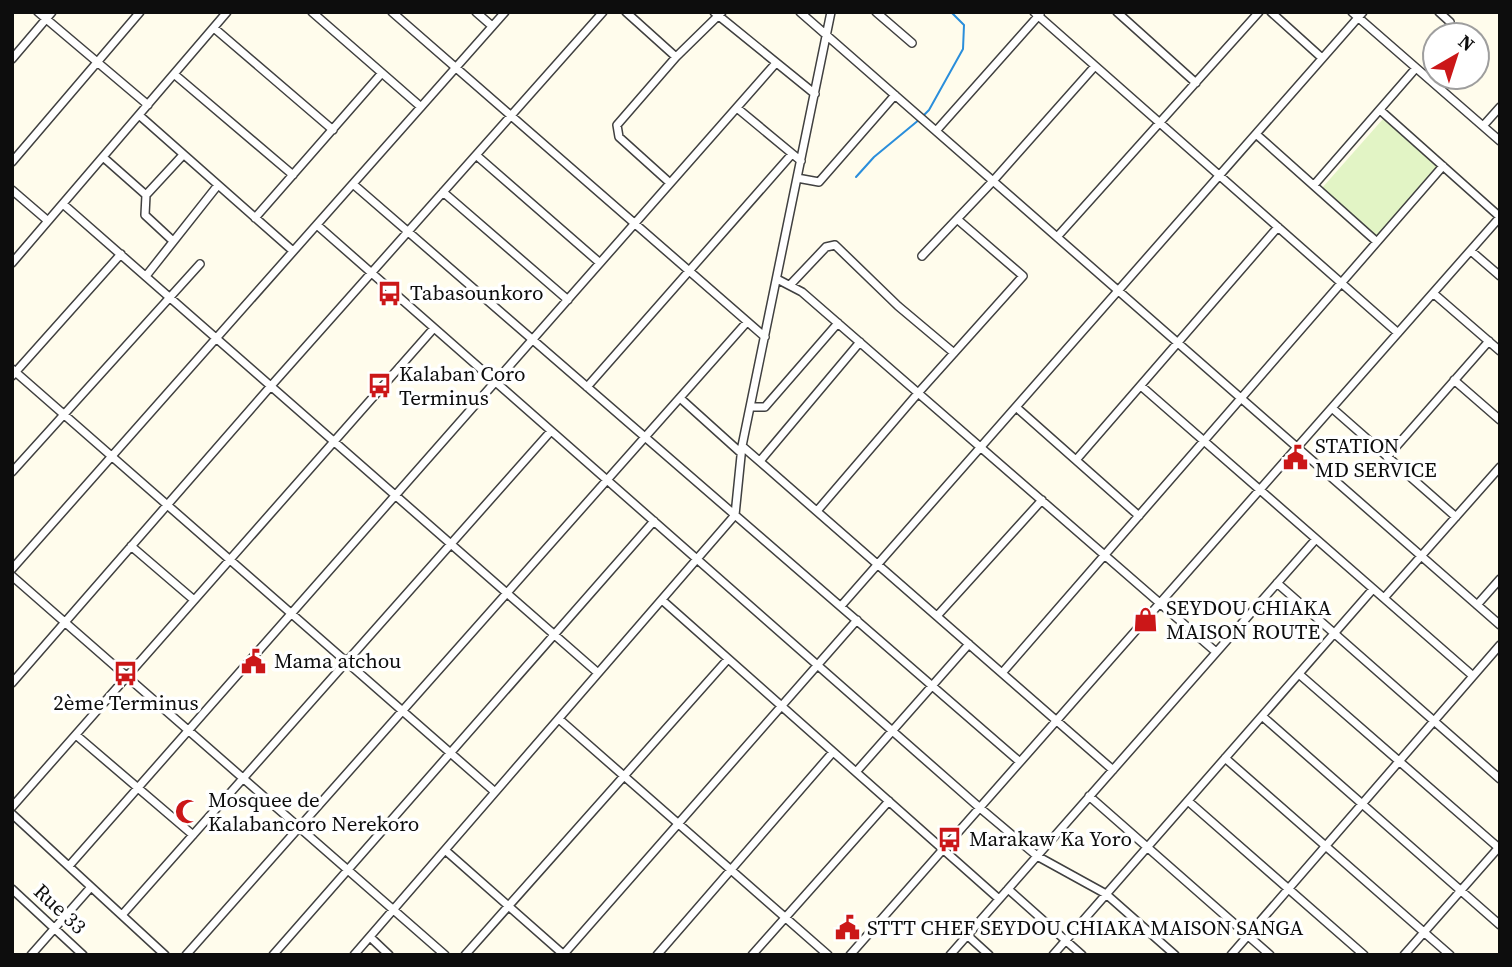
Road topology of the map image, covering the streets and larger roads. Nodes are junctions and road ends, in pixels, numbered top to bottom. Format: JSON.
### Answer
{"nodes":[{"id":1,"x":38,"y":12,"type":"edge"},
{"id":2,"x":52,"y":12,"type":"edge"},
{"id":3,"x":140,"y":12,"type":"edge"},
{"id":4,"x":312,"y":12,"type":"edge"},
{"id":5,"x":392,"y":12,"type":"edge"},
{"id":6,"x":476,"y":12,"type":"edge"},
{"id":7,"x":505,"y":12,"type":"edge"},
{"id":8,"x":603,"y":12,"type":"edge"},
{"id":9,"x":626,"y":12,"type":"edge"},
{"id":10,"x":800,"y":12,"type":"edge"},
{"id":11,"x":831,"y":12,"type":"edge"},
{"id":12,"x":876,"y":12,"type":"edge"},
{"id":13,"x":1117,"y":12,"type":"edge"},
{"id":14,"x":1259,"y":12,"type":"edge"},
{"id":15,"x":1271,"y":12,"type":"edge"},
{"id":16,"x":224,"y":13,"type":"edge"},
{"id":17,"x":1038,"y":13,"type":"edge"},
{"id":18,"x":718,"y":14,"type":"edge"},
{"id":19,"x":1358,"y":14,"type":"edge"},
{"id":20,"x":46,"y":19,"type":"junction"},
{"id":21,"x":492,"y":26,"type":"junction"},
{"id":22,"x":214,"y":28,"type":"junction"},
{"id":23,"x":827,"y":36,"type":"junction"},
{"id":24,"x":912,"y":43,"type":"dead end"},
{"id":25,"x":676,"y":57,"type":"junction"},
{"id":26,"x":1322,"y":58,"type":"junction"},
{"id":27,"x":12,"y":59,"type":"edge"},
{"id":28,"x":97,"y":62,"type":"junction"},
{"id":29,"x":776,"y":63,"type":"junction"},
{"id":30,"x":1095,"y":66,"type":"junction"},
{"id":31,"x":456,"y":68,"type":"junction"},
{"id":32,"x":1416,"y":68,"type":"junction"},
{"id":33,"x":174,"y":74,"type":"junction"},
{"id":34,"x":381,"y":74,"type":"junction"},
{"id":35,"x":1196,"y":83,"type":"junction"},
{"id":36,"x":815,"y":94,"type":"junction"},
{"id":37,"x":895,"y":95,"type":"junction"},
{"id":38,"x":148,"y":105,"type":"junction"},
{"id":39,"x":421,"y":107,"type":"junction"},
{"id":40,"x":1500,"y":107,"type":"edge"},
{"id":41,"x":737,"y":108,"type":"junction"},
{"id":42,"x":1380,"y":110,"type":"junction"},
{"id":43,"x":139,"y":116,"type":"junction"},
{"id":44,"x":511,"y":116,"type":"junction"},
{"id":45,"x":1160,"y":123,"type":"junction"},
{"id":46,"x":1483,"y":126,"type":"junction"},
{"id":47,"x":332,"y":130,"type":"junction"},
{"id":48,"x":936,"y":131,"type":"junction"},
{"id":49,"x":1256,"y":134,"type":"junction"},
{"id":50,"x":1500,"y":141,"type":"edge"},
{"id":51,"x":792,"y":154,"type":"junction"},
{"id":52,"x":183,"y":155,"type":"junction"},
{"id":53,"x":476,"y":155,"type":"junction"},
{"id":54,"x":103,"y":157,"type":"junction"},
{"id":55,"x":801,"y":161,"type":"junction"},
{"id":56,"x":12,"y":162,"type":"edge"},
{"id":57,"x":1443,"y":166,"type":"junction"},
{"id":58,"x":293,"y":175,"type":"junction"},
{"id":59,"x":1219,"y":175,"type":"junction"},
{"id":60,"x":797,"y":178,"type":"junction"},
{"id":61,"x":993,"y":181,"type":"junction"},
{"id":62,"x":670,"y":183,"type":"junction"},
{"id":63,"x":353,"y":184,"type":"junction"},
{"id":64,"x":218,"y":185,"type":"junction"},
{"id":65,"x":1314,"y":186,"type":"junction"},
{"id":66,"x":12,"y":190,"type":"edge"},
{"id":67,"x":443,"y":192,"type":"junction"},
{"id":68,"x":146,"y":195,"type":"junction"},
{"id":69,"x":63,"y":204,"type":"junction"},
{"id":70,"x":1500,"y":217,"type":"edge"},
{"id":71,"x":255,"y":218,"type":"junction"},
{"id":72,"x":957,"y":219,"type":"junction"},
{"id":73,"x":48,"y":221,"type":"junction"},
{"id":74,"x":635,"y":224,"type":"junction"},
{"id":75,"x":317,"y":225,"type":"junction"},
{"id":76,"x":1278,"y":227,"type":"junction"},
{"id":77,"x":408,"y":232,"type":"junction"},
{"id":78,"x":1058,"y":237,"type":"junction"},
{"id":79,"x":173,"y":241,"type":"junction"},
{"id":80,"x":1377,"y":242,"type":"junction"},
{"id":81,"x":293,"y":251,"type":"junction"},
{"id":82,"x":1471,"y":251,"type":"junction"},
{"id":83,"x":121,"y":254,"type":"junction"},
{"id":84,"x":922,"y":256,"type":"dead end"},
{"id":85,"x":12,"y":263,"type":"edge"},
{"id":86,"x":600,"y":263,"type":"junction"},
{"id":87,"x":200,"y":264,"type":"dead end"},
{"id":88,"x":688,"y":270,"type":"junction"},
{"id":89,"x":371,"y":273,"type":"junction"},
{"id":90,"x":146,"y":276,"type":"junction"},
{"id":91,"x":1500,"y":276,"type":"edge"},
{"id":92,"x":777,"y":279,"type":"junction"},
{"id":93,"x":1342,"y":283,"type":"junction"},
{"id":94,"x":790,"y":285,"type":"junction"},
{"id":95,"x":1118,"y":290,"type":"junction"},
{"id":96,"x":1433,"y":293,"type":"junction"},
{"id":97,"x":170,"y":297,"type":"junction"},
{"id":98,"x":568,"y":300,"type":"junction"},
{"id":99,"x":747,"y":322,"type":"junction"},
{"id":100,"x":838,"y":323,"type":"junction"},
{"id":101,"x":434,"y":328,"type":"junction"},
{"id":102,"x":1398,"y":333,"type":"junction"},
{"id":103,"x":216,"y":337,"type":"junction"},
{"id":104,"x":765,"y":337,"type":"junction"},
{"id":105,"x":532,"y":340,"type":"junction"},
{"id":106,"x":1489,"y":341,"type":"junction"},
{"id":107,"x":860,"y":342,"type":"junction"},
{"id":108,"x":1178,"y":342,"type":"junction"},
{"id":109,"x":1500,"y":351,"type":"edge"},
{"id":110,"x":954,"y":353,"type":"junction"},
{"id":111,"x":13,"y":373,"type":"edge"},
{"id":112,"x":1454,"y":380,"type":"junction"},
{"id":113,"x":495,"y":382,"type":"junction"},
{"id":114,"x":1141,"y":386,"type":"junction"},
{"id":115,"x":270,"y":387,"type":"junction"},
{"id":116,"x":587,"y":387,"type":"junction"},
{"id":117,"x":919,"y":392,"type":"junction"},
{"id":118,"x":680,"y":398,"type":"junction"},
{"id":119,"x":1241,"y":398,"type":"junction"},
{"id":120,"x":750,"y":407,"type":"junction"},
{"id":121,"x":1016,"y":407,"type":"junction"},
{"id":122,"x":1332,"y":408,"type":"junction"},
{"id":123,"x":63,"y":414,"type":"junction"},
{"id":124,"x":1500,"y":420,"type":"edge"},
{"id":125,"x":551,"y":431,"type":"junction"},
{"id":126,"x":645,"y":437,"type":"junction"},
{"id":127,"x":1204,"y":441,"type":"junction"},
{"id":128,"x":333,"y":443,"type":"junction"},
{"id":129,"x":981,"y":447,"type":"junction"},
{"id":130,"x":1298,"y":447,"type":"junction"},
{"id":131,"x":741,"y":449,"type":"junction"},
{"id":132,"x":112,"y":456,"type":"junction"},
{"id":133,"x":1387,"y":457,"type":"junction"},
{"id":134,"x":1076,"y":460,"type":"junction"},
{"id":135,"x":760,"y":461,"type":"junction"},
{"id":136,"x":1500,"y":467,"type":"edge"},
{"id":137,"x":12,"y":472,"type":"edge"},
{"id":138,"x":607,"y":480,"type":"junction"},
{"id":139,"x":1260,"y":490,"type":"junction"},
{"id":140,"x":394,"y":497,"type":"junction"},
{"id":141,"x":1042,"y":500,"type":"junction"},
{"id":142,"x":167,"y":505,"type":"junction"},
{"id":143,"x":817,"y":511,"type":"junction"},
{"id":144,"x":735,"y":515,"type":"junction"},
{"id":145,"x":1139,"y":516,"type":"junction"},
{"id":146,"x":1456,"y":517,"type":"junction"},
{"id":147,"x":654,"y":521,"type":"junction"},
{"id":148,"x":1316,"y":538,"type":"junction"},
{"id":149,"x":450,"y":545,"type":"junction"},
{"id":150,"x":131,"y":546,"type":"junction"},
{"id":151,"x":1105,"y":555,"type":"junction"},
{"id":152,"x":1421,"y":556,"type":"junction"},
{"id":153,"x":697,"y":559,"type":"junction"},
{"id":154,"x":230,"y":560,"type":"junction"},
{"id":155,"x":877,"y":564,"type":"junction"},
{"id":156,"x":12,"y":569,"type":"edge"},
{"id":157,"x":12,"y":576,"type":"edge"},
{"id":158,"x":1500,"y":579,"type":"edge"},
{"id":159,"x":1277,"y":583,"type":"junction"},
{"id":160,"x":1373,"y":589,"type":"junction"},
{"id":161,"x":506,"y":594,"type":"junction"},
{"id":162,"x":1384,"y":598,"type":"junction"},
{"id":163,"x":194,"y":600,"type":"junction"},
{"id":164,"x":662,"y":600,"type":"junction"},
{"id":165,"x":1159,"y":605,"type":"junction"},
{"id":166,"x":1477,"y":605,"type":"junction"},
{"id":167,"x":841,"y":606,"type":"junction"},
{"id":168,"x":291,"y":613,"type":"junction"},
{"id":169,"x":937,"y":616,"type":"junction"},
{"id":170,"x":857,"y":620,"type":"junction"},
{"id":171,"x":65,"y":622,"type":"junction"},
{"id":172,"x":1500,"y":625,"type":"edge"},
{"id":173,"x":1334,"y":634,"type":"junction"},
{"id":174,"x":554,"y":635,"type":"junction"},
{"id":175,"x":969,"y":644,"type":"junction"},
{"id":176,"x":1500,"y":645,"type":"edge"},
{"id":177,"x":1216,"y":652,"type":"junction"},
{"id":178,"x":728,"y":659,"type":"junction"},
{"id":179,"x":347,"y":662,"type":"junction"},
{"id":180,"x":817,"y":665,"type":"junction"},
{"id":181,"x":1002,"y":673,"type":"junction"},
{"id":182,"x":598,"y":674,"type":"junction"},
{"id":183,"x":1299,"y":674,"type":"junction"},
{"id":184,"x":127,"y":676,"type":"junction"},
{"id":185,"x":1473,"y":676,"type":"junction"},
{"id":186,"x":12,"y":683,"type":"edge"},
{"id":187,"x":932,"y":686,"type":"junction"},
{"id":188,"x":781,"y":706,"type":"junction"},
{"id":189,"x":402,"y":711,"type":"junction"},
{"id":190,"x":1262,"y":716,"type":"junction"},
{"id":191,"x":558,"y":719,"type":"junction"},
{"id":192,"x":1056,"y":721,"type":"junction"},
{"id":193,"x":1434,"y":721,"type":"junction"},
{"id":194,"x":188,"y":730,"type":"junction"},
{"id":195,"x":892,"y":731,"type":"junction"},
{"id":196,"x":76,"y":734,"type":"junction"},
{"id":197,"x":833,"y":751,"type":"junction"},
{"id":198,"x":450,"y":752,"type":"junction"},
{"id":199,"x":1225,"y":758,"type":"junction"},
{"id":200,"x":1399,"y":761,"type":"junction"},
{"id":201,"x":1020,"y":762,"type":"junction"},
{"id":202,"x":1113,"y":770,"type":"junction"},
{"id":203,"x":856,"y":772,"type":"junction"},
{"id":204,"x":624,"y":776,"type":"junction"},
{"id":205,"x":244,"y":778,"type":"junction"},
{"id":206,"x":1500,"y":779,"type":"edge"},
{"id":207,"x":138,"y":788,"type":"junction"},
{"id":208,"x":495,"y":792,"type":"junction"},
{"id":209,"x":1089,"y":796,"type":"junction"},
{"id":210,"x":889,"y":801,"type":"junction"},
{"id":211,"x":1188,"y":801,"type":"junction"},
{"id":212,"x":1362,"y":804,"type":"junction"},
{"id":213,"x":12,"y":807,"type":"edge"},
{"id":214,"x":979,"y":808,"type":"junction"},
{"id":215,"x":12,"y":814,"type":"edge"},
{"id":216,"x":678,"y":824,"type":"junction"},
{"id":217,"x":299,"y":827,"type":"junction"},
{"id":218,"x":193,"y":835,"type":"junction"},
{"id":219,"x":1325,"y":846,"type":"junction"},
{"id":220,"x":1147,"y":847,"type":"junction"},
{"id":221,"x":1499,"y":848,"type":"edge"},
{"id":222,"x":943,"y":849,"type":"junction"},
{"id":223,"x":445,"y":850,"type":"junction"},
{"id":224,"x":1037,"y":856,"type":"junction"},
{"id":225,"x":69,"y":866,"type":"junction"},
{"id":226,"x":347,"y":869,"type":"junction"},
{"id":227,"x":730,"y":870,"type":"junction"},
{"id":228,"x":91,"y":887,"type":"junction"},
{"id":229,"x":12,"y":889,"type":"edge"},
{"id":230,"x":1288,"y":889,"type":"junction"},
{"id":231,"x":1007,"y":890,"type":"junction"},
{"id":232,"x":1461,"y":891,"type":"junction"},
{"id":233,"x":1106,"y":894,"type":"junction"},
{"id":234,"x":999,"y":899,"type":"junction"},
{"id":235,"x":509,"y":906,"type":"junction"},
{"id":236,"x":393,"y":910,"type":"junction"},
{"id":237,"x":122,"y":915,"type":"junction"},
{"id":238,"x":785,"y":918,"type":"junction"},
{"id":239,"x":1500,"y":925,"type":"edge"},
{"id":240,"x":55,"y":928,"type":"junction"},
{"id":241,"x":1424,"y":932,"type":"junction"},
{"id":242,"x":1248,"y":935,"type":"junction"},
{"id":243,"x":967,"y":936,"type":"junction"},
{"id":244,"x":370,"y":937,"type":"junction"},
{"id":245,"x":1066,"y":940,"type":"junction"},
{"id":246,"x":32,"y":955,"type":"edge"},
{"id":247,"x":83,"y":955,"type":"edge"},
{"id":248,"x":165,"y":955,"type":"edge"},
{"id":249,"x":186,"y":955,"type":"edge"},
{"id":250,"x":273,"y":955,"type":"edge"},
{"id":251,"x":354,"y":955,"type":"edge"},
{"id":252,"x":389,"y":955,"type":"edge"},
{"id":253,"x":445,"y":955,"type":"edge"},
{"id":254,"x":466,"y":955,"type":"edge"},
{"id":255,"x":564,"y":955,"type":"edge"},
{"id":256,"x":657,"y":955,"type":"edge"},
{"id":257,"x":752,"y":955,"type":"edge"},
{"id":258,"x":828,"y":955,"type":"edge"},
{"id":259,"x":850,"y":955,"type":"edge"},
{"id":260,"x":950,"y":955,"type":"edge"},
{"id":261,"x":989,"y":955,"type":"edge"},
{"id":262,"x":1053,"y":955,"type":"edge"},
{"id":263,"x":1082,"y":955,"type":"edge"},
{"id":264,"x":1175,"y":955,"type":"edge"},
{"id":265,"x":1231,"y":955,"type":"edge"},
{"id":266,"x":1270,"y":955,"type":"edge"},
{"id":267,"x":1364,"y":955,"type":"edge"},
{"id":268,"x":1404,"y":955,"type":"edge"},
{"id":269,"x":1450,"y":955,"type":"edge"}],
"edges":[{"from":1,"to":20,"type":"street"},
{"from":2,"to":20,"type":"street"},
{"from":3,"to":28,"type":"street"},
{"from":4,"to":34,"type":"street"},
{"from":5,"to":31,"type":"street"},
{"from":6,"to":21,"type":"street"},
{"from":7,"to":21,"type":"street"},
{"from":8,"to":44,"type":"street"},
{"from":9,"to":25,"type":"street"},
{"from":10,"to":23,"type":"street"},
{"from":11,"to":23,"type":"street"},
{"from":12,"to":24,"type":"street"},
{"from":13,"to":35,"type":"street"},
{"from":14,"to":35,"type":"street"},
{"from":15,"to":26,"type":"street"},
{"from":16,"to":22,"type":"street"},
{"from":17,"to":30,"type":"street"},
{"from":17,"to":48,"type":"street"},
{"from":18,"to":25,"type":"street"},
{"from":18,"to":29,"type":"street"},
{"from":19,"to":26,"type":"street"},
{"from":19,"to":32,"type":"street"},
{"from":20,"to":27,"type":"street"},
{"from":20,"to":28,"type":"street"},
{"from":21,"to":31,"type":"street"},
{"from":22,"to":33,"type":"street"},
{"from":22,"to":47,"type":"street"},
{"from":23,"to":36,"type":"street"},
{"from":23,"to":37,"type":"street"},
{"from":25,"to":62,"type":"street"},
{"from":26,"to":49,"type":"street"},
{"from":28,"to":38,"type":"street"},
{"from":28,"to":56,"type":"street"},
{"from":29,"to":36,"type":"street"},
{"from":29,"to":41,"type":"street"},
{"from":30,"to":45,"type":"street"},
{"from":30,"to":61,"type":"street"},
{"from":31,"to":39,"type":"street"},
{"from":31,"to":44,"type":"street"},
{"from":32,"to":42,"type":"street"},
{"from":32,"to":46,"type":"street"},
{"from":33,"to":38,"type":"street"},
{"from":33,"to":58,"type":"street"},
{"from":34,"to":39,"type":"street"},
{"from":34,"to":47,"type":"street"},
{"from":35,"to":45,"type":"street"},
{"from":36,"to":55,"type":"street"},
{"from":37,"to":48,"type":"street"},
{"from":37,"to":60,"type":"street"},
{"from":38,"to":43,"type":"street"},
{"from":39,"to":63,"type":"street"},
{"from":40,"to":46,"type":"street"},
{"from":41,"to":51,"type":"street"},
{"from":41,"to":62,"type":"street"},
{"from":42,"to":57,"type":"street"},
{"from":42,"to":65,"type":"street"},
{"from":43,"to":52,"type":"street"},
{"from":43,"to":54,"type":"street"},
{"from":44,"to":53,"type":"street"},
{"from":44,"to":74,"type":"street"},
{"from":45,"to":59,"type":"street"},
{"from":45,"to":78,"type":"street"},
{"from":46,"to":50,"type":"street"},
{"from":47,"to":58,"type":"street"},
{"from":48,"to":61,"type":"street"},
{"from":49,"to":59,"type":"street"},
{"from":49,"to":65,"type":"street"},
{"from":51,"to":55,"type":"street"},
{"from":51,"to":88,"type":"street"},
{"from":52,"to":64,"type":"street"},
{"from":52,"to":68,"type":"street"},
{"from":53,"to":67,"type":"street"},
{"from":53,"to":86,"type":"street"},
{"from":54,"to":68,"type":"street"},
{"from":54,"to":69,"type":"street"},
{"from":55,"to":60,"type":"street"},
{"from":57,"to":70,"type":"street"},
{"from":57,"to":80,"type":"street"},
{"from":58,"to":71,"type":"street"},
{"from":59,"to":76,"type":"street"},
{"from":59,"to":95,"type":"street"},
{"from":60,"to":92,"type":"street"},
{"from":61,"to":72,"type":"street"},
{"from":61,"to":78,"type":"street"},
{"from":62,"to":74,"type":"street"},
{"from":63,"to":75,"type":"street"},
{"from":63,"to":77,"type":"street"},
{"from":64,"to":71,"type":"street"},
{"from":64,"to":79,"type":"street"},
{"from":65,"to":80,"type":"street"},
{"from":66,"to":73,"type":"street"},
{"from":67,"to":77,"type":"street"},
{"from":67,"to":98,"type":"street"},
{"from":68,"to":79,"type":"street"},
{"from":69,"to":73,"type":"street"},
{"from":69,"to":83,"type":"street"},
{"from":70,"to":82,"type":"street"},
{"from":71,"to":81,"type":"street"},
{"from":72,"to":84,"type":"street"},
{"from":72,"to":110,"type":"street"},
{"from":73,"to":85,"type":"street"},
{"from":74,"to":86,"type":"street"},
{"from":74,"to":88,"type":"street"},
{"from":75,"to":81,"type":"street"},
{"from":75,"to":89,"type":"street"},
{"from":76,"to":93,"type":"street"},
{"from":76,"to":108,"type":"street"},
{"from":77,"to":89,"type":"street"},
{"from":77,"to":105,"type":"street"},
{"from":78,"to":95,"type":"street"},
{"from":79,"to":90,"type":"street"},
{"from":80,"to":93,"type":"street"},
{"from":81,"to":103,"type":"street"},
{"from":82,"to":91,"type":"street"},
{"from":82,"to":96,"type":"street"},
{"from":83,"to":90,"type":"street"},
{"from":83,"to":111,"type":"street"},
{"from":86,"to":98,"type":"street"},
{"from":87,"to":97,"type":"street"},
{"from":88,"to":99,"type":"street"},
{"from":88,"to":116,"type":"street"},
{"from":89,"to":101,"type":"street"},
{"from":89,"to":115,"type":"street"},
{"from":90,"to":97,"type":"street"},
{"from":92,"to":94,"type":"street"},
{"from":92,"to":104,"type":"street"},
{"from":93,"to":102,"type":"street"},
{"from":93,"to":119,"type":"street"},
{"from":94,"to":100,"type":"street"},
{"from":94,"to":110,"type":"street"},
{"from":95,"to":108,"type":"street"},
{"from":95,"to":121,"type":"street"},
{"from":96,"to":102,"type":"street"},
{"from":96,"to":106,"type":"street"},
{"from":97,"to":103,"type":"street"},
{"from":97,"to":123,"type":"street"},
{"from":98,"to":105,"type":"street"},
{"from":99,"to":104,"type":"street"},
{"from":99,"to":118,"type":"street"},
{"from":100,"to":107,"type":"street"},
{"from":100,"to":120,"type":"street"},
{"from":101,"to":113,"type":"street"},
{"from":101,"to":128,"type":"street"},
{"from":102,"to":122,"type":"street"},
{"from":103,"to":115,"type":"street"},
{"from":103,"to":132,"type":"street"},
{"from":104,"to":120,"type":"street"},
{"from":105,"to":113,"type":"street"},
{"from":105,"to":116,"type":"street"},
{"from":106,"to":109,"type":"street"},
{"from":106,"to":112,"type":"street"},
{"from":107,"to":117,"type":"street"},
{"from":107,"to":135,"type":"street"},
{"from":108,"to":114,"type":"street"},
{"from":108,"to":119,"type":"street"},
{"from":110,"to":117,"type":"street"},
{"from":111,"to":123,"type":"street"},
{"from":112,"to":124,"type":"street"},
{"from":112,"to":133,"type":"street"},
{"from":113,"to":125,"type":"street"},
{"from":113,"to":140,"type":"street"},
{"from":114,"to":127,"type":"street"},
{"from":114,"to":134,"type":"street"},
{"from":115,"to":128,"type":"street"},
{"from":115,"to":142,"type":"street"},
{"from":116,"to":126,"type":"street"},
{"from":117,"to":129,"type":"street"},
{"from":117,"to":143,"type":"street"},
{"from":118,"to":126,"type":"street"},
{"from":118,"to":131,"type":"street"},
{"from":119,"to":127,"type":"street"},
{"from":119,"to":130,"type":"street"},
{"from":120,"to":131,"type":"street"},
{"from":121,"to":129,"type":"street"},
{"from":121,"to":134,"type":"street"},
{"from":122,"to":130,"type":"street"},
{"from":122,"to":133,"type":"street"},
{"from":123,"to":132,"type":"street"},
{"from":123,"to":137,"type":"street"},
{"from":125,"to":138,"type":"street"},
{"from":125,"to":149,"type":"street"},
{"from":126,"to":138,"type":"street"},
{"from":126,"to":144,"type":"street"},
{"from":127,"to":139,"type":"street"},
{"from":127,"to":145,"type":"street"},
{"from":128,"to":140,"type":"street"},
{"from":128,"to":154,"type":"street"},
{"from":129,"to":141,"type":"street"},
{"from":129,"to":155,"type":"street"},
{"from":130,"to":139,"type":"street"},
{"from":130,"to":152,"type":"street"},
{"from":131,"to":135,"type":"street"},
{"from":131,"to":144,"type":"street"},
{"from":132,"to":142,"type":"street"},
{"from":132,"to":156,"type":"street"},
{"from":133,"to":146,"type":"street"},
{"from":134,"to":145,"type":"street"},
{"from":135,"to":143,"type":"street"},
{"from":136,"to":146,"type":"street"},
{"from":138,"to":147,"type":"street"},
{"from":138,"to":161,"type":"street"},
{"from":139,"to":148,"type":"street"},
{"from":139,"to":165,"type":"street"},
{"from":140,"to":149,"type":"street"},
{"from":140,"to":168,"type":"street"},
{"from":141,"to":151,"type":"street"},
{"from":141,"to":169,"type":"street"},
{"from":142,"to":150,"type":"street"},
{"from":142,"to":154,"type":"street"},
{"from":143,"to":155,"type":"street"},
{"from":144,"to":153,"type":"street"},
{"from":144,"to":167,"type":"street"},
{"from":145,"to":151,"type":"street"},
{"from":146,"to":152,"type":"street"},
{"from":147,"to":153,"type":"street"},
{"from":147,"to":174,"type":"street"},
{"from":148,"to":159,"type":"street"},
{"from":148,"to":160,"type":"street"},
{"from":149,"to":161,"type":"street"},
{"from":149,"to":179,"type":"street"},
{"from":150,"to":163,"type":"street"},
{"from":150,"to":171,"type":"street"},
{"from":151,"to":165,"type":"street"},
{"from":151,"to":181,"type":"street"},
{"from":152,"to":162,"type":"street"},
{"from":152,"to":166,"type":"street"},
{"from":153,"to":164,"type":"street"},
{"from":153,"to":180,"type":"street"},
{"from":154,"to":163,"type":"street"},
{"from":154,"to":168,"type":"street"},
{"from":155,"to":167,"type":"street"},
{"from":155,"to":169,"type":"street"},
{"from":157,"to":171,"type":"street"},
{"from":158,"to":166,"type":"street"},
{"from":159,"to":173,"type":"street"},
{"from":159,"to":177,"type":"street"},
{"from":160,"to":162,"type":"street"},
{"from":160,"to":173,"type":"street"},
{"from":161,"to":174,"type":"street"},
{"from":161,"to":189,"type":"street"},
{"from":162,"to":185,"type":"street"},
{"from":163,"to":184,"type":"street"},
{"from":164,"to":178,"type":"street"},
{"from":164,"to":182,"type":"street"},
{"from":165,"to":177,"type":"street"},
{"from":165,"to":192,"type":"street"},
{"from":166,"to":172,"type":"street"},
{"from":167,"to":170,"type":"street"},
{"from":168,"to":179,"type":"street"},
{"from":168,"to":194,"type":"street"},
{"from":169,"to":175,"type":"street"},
{"from":170,"to":180,"type":"street"},
{"from":170,"to":187,"type":"street"},
{"from":171,"to":184,"type":"street"},
{"from":171,"to":186,"type":"street"},
{"from":173,"to":183,"type":"street"},
{"from":173,"to":193,"type":"street"},
{"from":174,"to":182,"type":"street"},
{"from":174,"to":198,"type":"street"},
{"from":175,"to":181,"type":"street"},
{"from":175,"to":187,"type":"street"},
{"from":176,"to":185,"type":"street"},
{"from":177,"to":202,"type":"street"},
{"from":178,"to":188,"type":"street"},
{"from":178,"to":204,"type":"street"},
{"from":179,"to":189,"type":"street"},
{"from":179,"to":205,"type":"street"},
{"from":180,"to":188,"type":"street"},
{"from":180,"to":195,"type":"street"},
{"from":181,"to":192,"type":"street"},
{"from":182,"to":191,"type":"street"},
{"from":183,"to":190,"type":"street"},
{"from":183,"to":200,"type":"street"},
{"from":184,"to":194,"type":"street"},
{"from":184,"to":196,"type":"street"},
{"from":185,"to":193,"type":"street"},
{"from":187,"to":195,"type":"street"},
{"from":187,"to":201,"type":"street"},
{"from":188,"to":197,"type":"street"},
{"from":188,"to":216,"type":"street"},
{"from":189,"to":198,"type":"street"},
{"from":189,"to":217,"type":"street"},
{"from":190,"to":199,"type":"street"},
{"from":190,"to":212,"type":"street"},
{"from":191,"to":204,"type":"street"},
{"from":191,"to":208,"type":"street"},
{"from":192,"to":201,"type":"street"},
{"from":192,"to":202,"type":"street"},
{"from":193,"to":200,"type":"street"},
{"from":193,"to":206,"type":"street"},
{"from":194,"to":205,"type":"street"},
{"from":194,"to":207,"type":"street"},
{"from":195,"to":203,"type":"street"},
{"from":195,"to":214,"type":"street"},
{"from":196,"to":207,"type":"street"},
{"from":196,"to":213,"type":"street"},
{"from":197,"to":203,"type":"street"},
{"from":197,"to":227,"type":"street"},
{"from":198,"to":208,"type":"street"},
{"from":198,"to":226,"type":"street"},
{"from":199,"to":211,"type":"street"},
{"from":199,"to":219,"type":"street"},
{"from":200,"to":212,"type":"street"},
{"from":200,"to":221,"type":"street"},
{"from":201,"to":214,"type":"street"},
{"from":202,"to":209,"type":"street"},
{"from":203,"to":210,"type":"street"},
{"from":204,"to":216,"type":"street"},
{"from":204,"to":235,"type":"street"},
{"from":205,"to":217,"type":"street"},
{"from":205,"to":218,"type":"street"},
{"from":207,"to":218,"type":"street"},
{"from":207,"to":225,"type":"street"},
{"from":208,"to":223,"type":"street"},
{"from":209,"to":220,"type":"street"},
{"from":209,"to":224,"type":"street"},
{"from":210,"to":222,"type":"street"},
{"from":210,"to":238,"type":"street"},
{"from":211,"to":220,"type":"street"},
{"from":211,"to":230,"type":"street"},
{"from":212,"to":219,"type":"street"},
{"from":212,"to":232,"type":"street"},
{"from":214,"to":222,"type":"street"},
{"from":214,"to":224,"type":"street"},
{"from":215,"to":225,"type":"street"},
{"from":216,"to":227,"type":"street"},
{"from":216,"to":255,"type":"street"},
{"from":217,"to":226,"type":"street"},
{"from":217,"to":249,"type":"street"},
{"from":218,"to":237,"type":"street"},
{"from":219,"to":230,"type":"street"},
{"from":219,"to":241,"type":"street"},
{"from":220,"to":233,"type":"street"},
{"from":220,"to":242,"type":"street"},
{"from":221,"to":232,"type":"street"},
{"from":222,"to":234,"type":"street"},
{"from":222,"to":259,"type":"street"},
{"from":223,"to":235,"type":"street"},
{"from":223,"to":236,"type":"street"},
{"from":224,"to":231,"type":"street"},
{"from":224,"to":233,"type":"street"},
{"from":225,"to":228,"type":"street"},
{"from":226,"to":236,"type":"street"},
{"from":226,"to":250,"type":"street"},
{"from":227,"to":238,"type":"street"},
{"from":227,"to":256,"type":"street"},
{"from":228,"to":237,"type":"street"},
{"from":228,"to":240,"type":"street"},
{"from":229,"to":240,"type":"street","name":"Rue 33"},
{"from":230,"to":242,"type":"street"},
{"from":230,"to":267,"type":"street"},
{"from":231,"to":234,"type":"street"},
{"from":231,"to":245,"type":"street"},
{"from":232,"to":239,"type":"street"},
{"from":232,"to":241,"type":"street"},
{"from":233,"to":245,"type":"street"},
{"from":233,"to":264,"type":"street"},
{"from":234,"to":243,"type":"street"},
{"from":235,"to":254,"type":"street"},
{"from":235,"to":255,"type":"street"},
{"from":236,"to":244,"type":"street"},
{"from":236,"to":253,"type":"street"},
{"from":237,"to":248,"type":"street"},
{"from":238,"to":257,"type":"street"},
{"from":238,"to":258,"type":"street"},
{"from":240,"to":246,"type":"street"},
{"from":240,"to":247,"type":"street","name":"Rue 33"},
{"from":241,"to":268,"type":"street"},
{"from":241,"to":269,"type":"street"},
{"from":242,"to":265,"type":"street"},
{"from":242,"to":266,"type":"street"},
{"from":243,"to":260,"type":"street"},
{"from":243,"to":261,"type":"street"},
{"from":244,"to":251,"type":"street"},
{"from":244,"to":252,"type":"street"},
{"from":245,"to":262,"type":"street"},
{"from":245,"to":263,"type":"street"}]}
